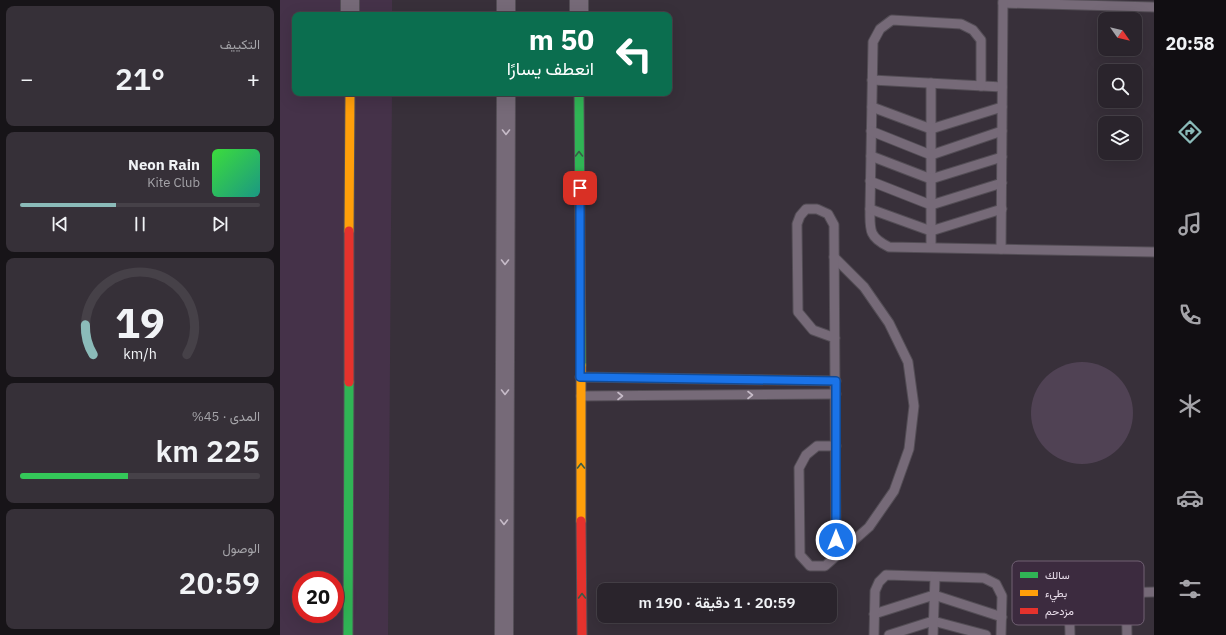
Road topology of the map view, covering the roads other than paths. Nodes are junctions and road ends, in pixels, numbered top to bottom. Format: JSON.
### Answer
{"nodes":[{"id":1,"x":350,"y":0,"type":"edge"},
{"id":2,"x":506,"y":0,"type":"edge"},
{"id":3,"x":579,"y":0,"type":"edge"},
{"id":4,"x":1002,"y":2,"type":"edge"},
{"id":5,"x":1062,"y":2,"type":"edge"},
{"id":6,"x":1154,"y":7,"type":"edge"},
{"id":7,"x":350,"y":12,"type":"edge"},
{"id":8,"x":506,"y":12,"type":"edge"},
{"id":9,"x":579,"y":12,"type":"edge"},
{"id":10,"x":872,"y":80,"type":"junction"},
{"id":11,"x":931,"y":83,"type":"junction"},
{"id":12,"x":981,"y":86,"type":"junction"},
{"id":13,"x":1002,"y":87,"type":"junction"},
{"id":14,"x":350,"y":96,"type":"edge"},
{"id":15,"x":506,"y":96,"type":"edge"},
{"id":16,"x":579,"y":96,"type":"edge"},
{"id":17,"x":872,"y":107,"type":"junction"},
{"id":18,"x":1002,"y":107,"type":"junction"},
{"id":19,"x":931,"y":129,"type":"junction"},
{"id":20,"x":871,"y":131,"type":"junction"},
{"id":21,"x":1002,"y":131,"type":"junction"},
{"id":22,"x":931,"y":155,"type":"junction"},
{"id":23,"x":871,"y":156,"type":"junction"},
{"id":24,"x":1002,"y":157,"type":"junction"},
{"id":25,"x":931,"y":179,"type":"junction"},
{"id":26,"x":870,"y":181,"type":"junction"},
{"id":27,"x":1002,"y":183,"type":"junction"},
{"id":28,"x":931,"y":205,"type":"junction"},
{"id":29,"x":870,"y":209,"type":"junction"},
{"id":30,"x":1002,"y":209,"type":"junction"},
{"id":31,"x":931,"y":230,"type":"junction"},
{"id":32,"x":931,"y":247,"type":"junction"},
{"id":33,"x":1001,"y":249,"type":"junction"},
{"id":34,"x":1154,"y":252,"type":"edge"},
{"id":35,"x":834,"y":258,"type":"junction"},
{"id":36,"x":835,"y":338,"type":"junction"},
{"id":37,"x":580,"y":377,"type":"junction"},
{"id":38,"x":836,"y":381,"type":"junction"},
{"id":39,"x":836,"y":394,"type":"junction"},
{"id":40,"x":581,"y":396,"type":"junction"},
{"id":41,"x":836,"y":446,"type":"junction"},
{"id":42,"x":836,"y":556,"type":"junction"},
{"id":43,"x":935,"y":576,"type":"junction"},
{"id":44,"x":934,"y":595,"type":"junction"},
{"id":45,"x":874,"y":614,"type":"junction"},
{"id":46,"x":1002,"y":617,"type":"junction"},
{"id":47,"x":933,"y":621,"type":"junction"},
{"id":48,"x":1127,"y":625,"type":"edge"},
{"id":49,"x":348,"y":635,"type":"edge"},
{"id":50,"x":504,"y":635,"type":"edge"},
{"id":51,"x":582,"y":635,"type":"edge"},
{"id":52,"x":874,"y":635,"type":"edge"},
{"id":53,"x":889,"y":635,"type":"edge"},
{"id":54,"x":933,"y":635,"type":"edge"},
{"id":55,"x":986,"y":635,"type":"edge"},
{"id":56,"x":1001,"y":635,"type":"edge"},
{"id":57,"x":1127,"y":635,"type":"edge"}],
"edges":[{"from":1,"to":7,"type":"street"},
{"from":2,"to":8,"type":"street"},
{"from":3,"to":9,"type":"street"},
{"from":4,"to":5,"type":"lane"},
{"from":4,"to":13,"type":"lane"},
{"from":5,"to":6,"type":"lane"},
{"from":10,"to":11,"type":"lane"},
{"from":10,"to":12,"type":"lane"},
{"from":10,"to":17,"type":"lane"},
{"from":11,"to":12,"type":"lane"},
{"from":11,"to":19,"type":"lane"},
{"from":12,"to":13,"type":"lane"},
{"from":13,"to":18,"type":"lane"},
{"from":14,"to":49,"type":"street"},
{"from":15,"to":50,"type":"street","one_way":true},
{"from":37,"to":16,"type":"street","one_way":true},
{"from":17,"to":19,"type":"lane"},
{"from":17,"to":20,"type":"lane"},
{"from":18,"to":19,"type":"lane"},
{"from":18,"to":21,"type":"lane"},
{"from":19,"to":22,"type":"lane"},
{"from":20,"to":22,"type":"lane"},
{"from":20,"to":23,"type":"lane"},
{"from":21,"to":22,"type":"lane"},
{"from":21,"to":24,"type":"lane"},
{"from":22,"to":25,"type":"lane"},
{"from":23,"to":25,"type":"lane"},
{"from":23,"to":26,"type":"lane"},
{"from":24,"to":25,"type":"lane"},
{"from":24,"to":27,"type":"lane"},
{"from":25,"to":28,"type":"lane"},
{"from":26,"to":28,"type":"lane"},
{"from":26,"to":29,"type":"lane"},
{"from":27,"to":28,"type":"lane"},
{"from":27,"to":30,"type":"lane"},
{"from":28,"to":31,"type":"lane"},
{"from":29,"to":31,"type":"lane"},
{"from":29,"to":32,"type":"lane"},
{"from":30,"to":31,"type":"lane"},
{"from":30,"to":33,"type":"lane"},
{"from":31,"to":32,"type":"lane"},
{"from":32,"to":33,"type":"lane"},
{"from":33,"to":34,"type":"lane"},
{"from":35,"to":36,"type":"lane"},
{"from":35,"to":36,"type":"lane"},
{"from":35,"to":42,"type":"lane"},
{"from":36,"to":38,"type":"lane"},
{"from":37,"to":38,"type":"lane"},
{"from":37,"to":40,"type":"street"},
{"from":38,"to":39,"type":"lane"},
{"from":40,"to":39,"type":"lane","one_way":true},
{"from":39,"to":41,"type":"lane"},
{"from":51,"to":40,"type":"street","one_way":true},
{"from":41,"to":42,"type":"lane"},
{"from":41,"to":42,"type":"lane"},
{"from":43,"to":44,"type":"lane"},
{"from":43,"to":45,"type":"lane"},
{"from":43,"to":46,"type":"lane"},
{"from":44,"to":45,"type":"lane"},
{"from":44,"to":46,"type":"lane"},
{"from":44,"to":47,"type":"lane"},
{"from":45,"to":52,"type":"lane"},
{"from":46,"to":56,"type":"lane"},
{"from":47,"to":53,"type":"lane"},
{"from":47,"to":54,"type":"lane"},
{"from":47,"to":55,"type":"lane"},
{"from":48,"to":57,"type":"lane"}]}
